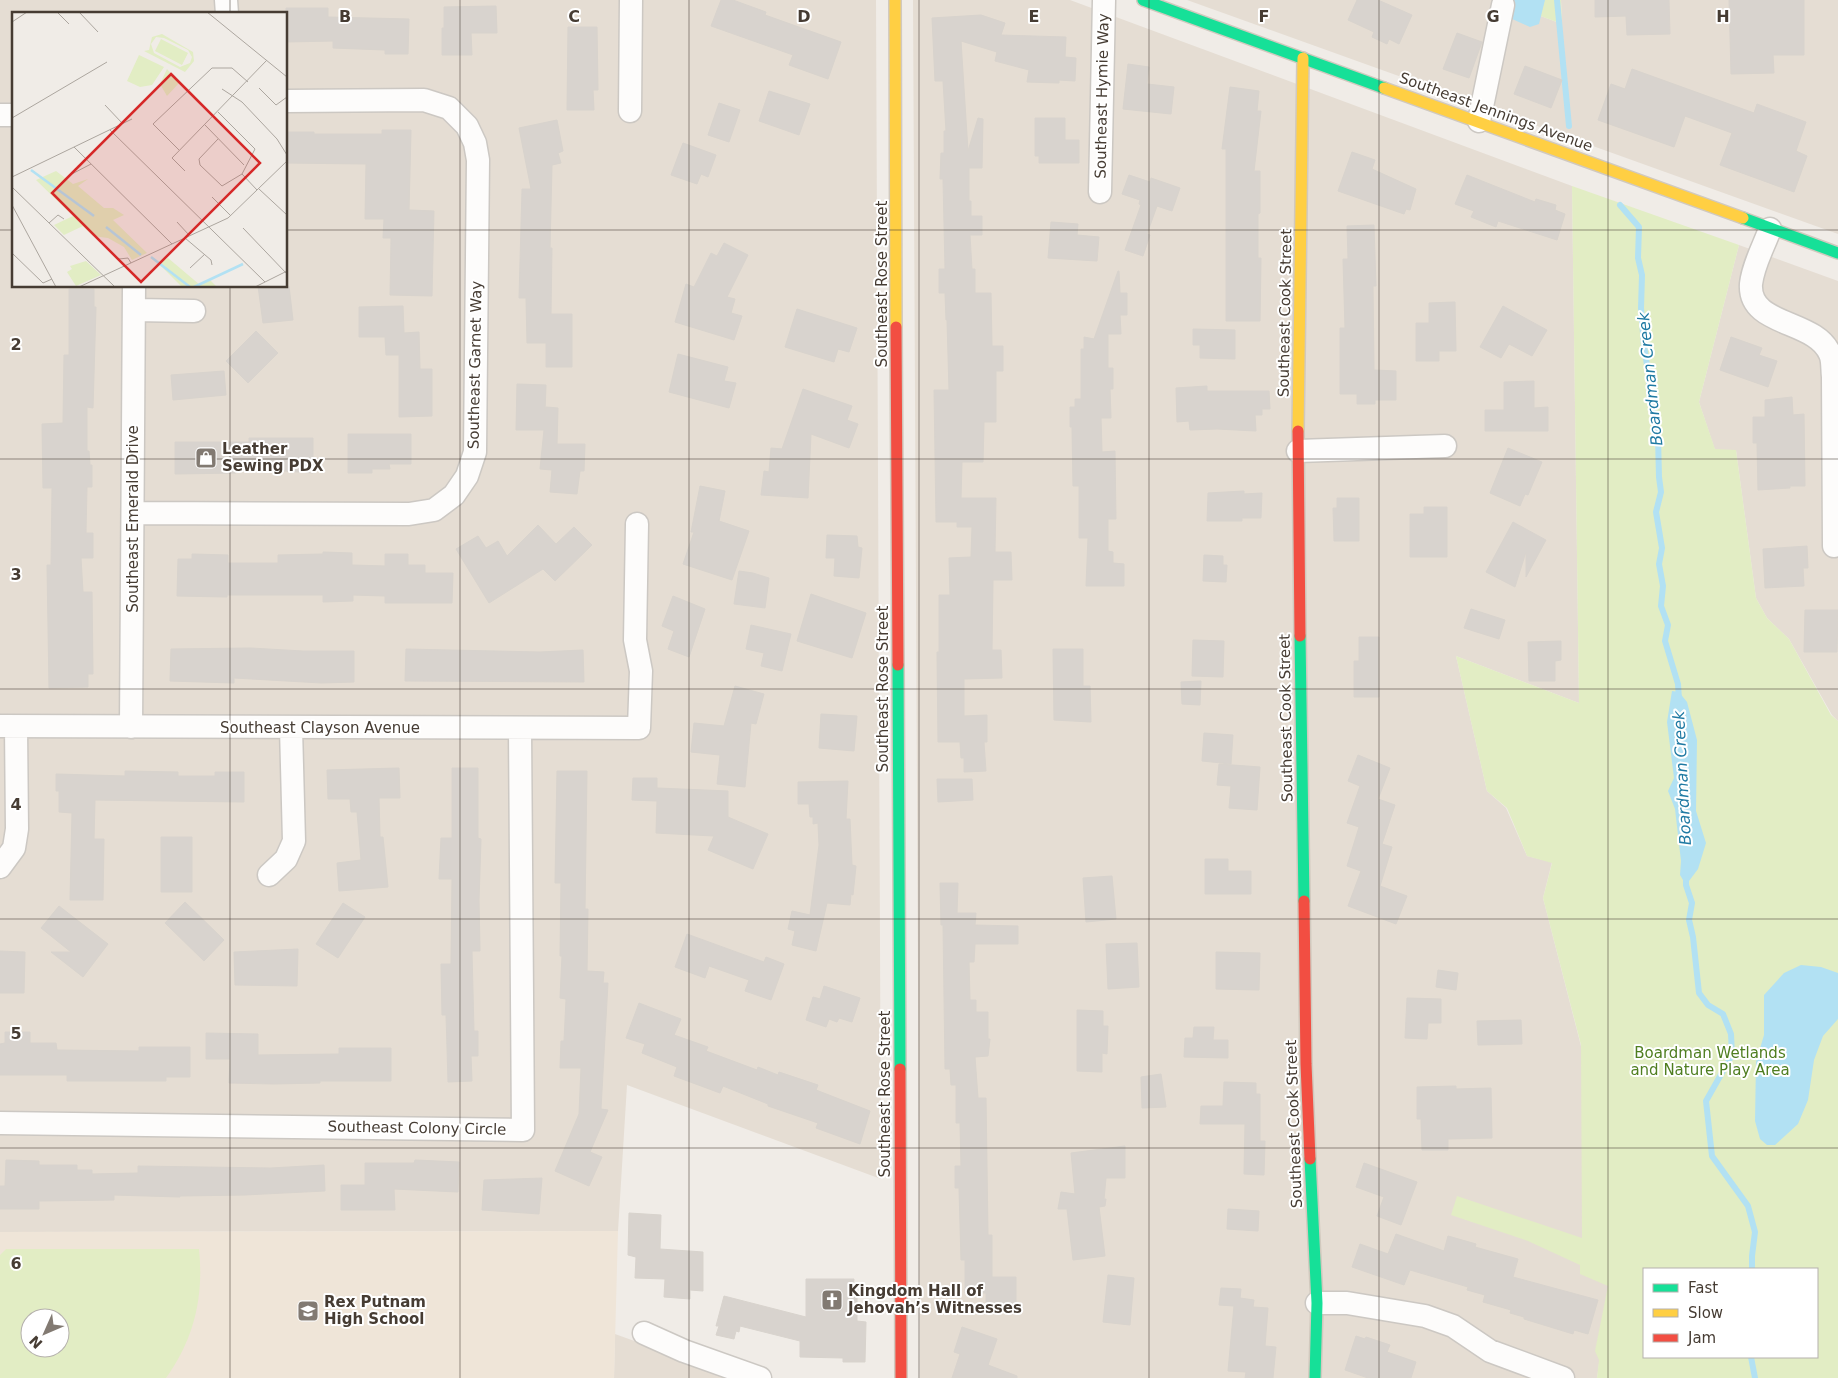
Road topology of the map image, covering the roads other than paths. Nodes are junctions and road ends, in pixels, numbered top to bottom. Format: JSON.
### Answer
{"nodes":[{"id":1,"x":631,"y":0,"type":"edge"},
{"id":2,"x":895,"y":0,"type":"edge"},
{"id":3,"x":1104,"y":0,"type":"edge"},
{"id":4,"x":1150,"y":1,"type":"edge"},
{"id":5,"x":1503,"y":6,"type":"dead end"},
{"id":6,"x":1303,"y":58,"type":"junction"},
{"id":7,"x":288,"y":101,"type":"edge"},
{"id":8,"x":630,"y":111,"type":"dead end"},
{"id":9,"x":1479,"y":121,"type":"junction"},
{"id":10,"x":1100,"y":192,"type":"dead end"},
{"id":11,"x":1770,"y":229,"type":"junction"},
{"id":12,"x":1838,"y":253,"type":"edge"},
{"id":13,"x":134,"y":288,"type":"edge"},
{"id":14,"x":134,"y":310,"type":"junction"},
{"id":15,"x":194,"y":311,"type":"dead end"},
{"id":16,"x":1445,"y":446,"type":"dead end"},
{"id":17,"x":1298,"y":451,"type":"junction"},
{"id":18,"x":133,"y":513,"type":"junction"},
{"id":19,"x":637,"y":524,"type":"dead end"},
{"id":20,"x":1834,"y":546,"type":"dead end"},
{"id":21,"x":8,"y":726,"type":"edge"},
{"id":22,"x":131,"y":727,"type":"junction"},
{"id":23,"x":291,"y":728,"type":"junction"},
{"id":24,"x":520,"y":729,"type":"junction"},
{"id":25,"x":0,"y":867,"type":"edge"},
{"id":26,"x":269,"y":875,"type":"dead end"},
{"id":27,"x":0,"y":1123,"type":"edge"},
{"id":28,"x":1317,"y":1303,"type":"junction"},
{"id":29,"x":644,"y":1333,"type":"dead end"},
{"id":30,"x":756,"y":1377,"type":"edge"},
{"id":31,"x":902,"y":1378,"type":"edge"},
{"id":32,"x":1315,"y":1378,"type":"edge"},
{"id":33,"x":1563,"y":1378,"type":"edge"}],
"edges":[{"from":1,"to":8,"type":"street"},
{"from":2,"to":31,"type":"street","name":"Southeast Rose Street"},
{"from":3,"to":10,"type":"street","name":"Southeast Hymie Way"},
{"from":4,"to":6,"type":"street","name":"Southeast Jennings Avenue"},
{"from":5,"to":9,"type":"street"},
{"from":6,"to":9,"type":"street","name":"Southeast Jennings Avenue"},
{"from":6,"to":17,"type":"street","name":"Southeast Cook Street"},
{"from":7,"to":18,"type":"street","name":"Southeast Garnet Way"},
{"from":9,"to":11,"type":"street","name":"Southeast Jennings Avenue"},
{"from":11,"to":12,"type":"street","name":"Southeast Jennings Avenue"},
{"from":11,"to":20,"type":"street"},
{"from":13,"to":14,"type":"street","name":"Southeast Emerald Drive"},
{"from":14,"to":15,"type":"street"},
{"from":14,"to":18,"type":"street","name":"Southeast Emerald Drive"},
{"from":16,"to":17,"type":"street"},
{"from":17,"to":28,"type":"street","name":"Southeast Cook Street"},
{"from":18,"to":22,"type":"street","name":"Southeast Emerald Drive"},
{"from":19,"to":24,"type":"street","name":"Southeast Clayson Avenue"},
{"from":21,"to":22,"type":"street","name":"Southeast Clayson Avenue"},
{"from":21,"to":25,"type":"street"},
{"from":22,"to":23,"type":"street","name":"Southeast Clayson Avenue"},
{"from":23,"to":24,"type":"street","name":"Southeast Clayson Avenue"},
{"from":23,"to":26,"type":"street"},
{"from":24,"to":27,"type":"street","name":"Southeast Colony Circle"},
{"from":28,"to":32,"type":"street","name":"Southeast Cook Street"},
{"from":28,"to":33,"type":"street"},
{"from":29,"to":30,"type":"street"}]}
